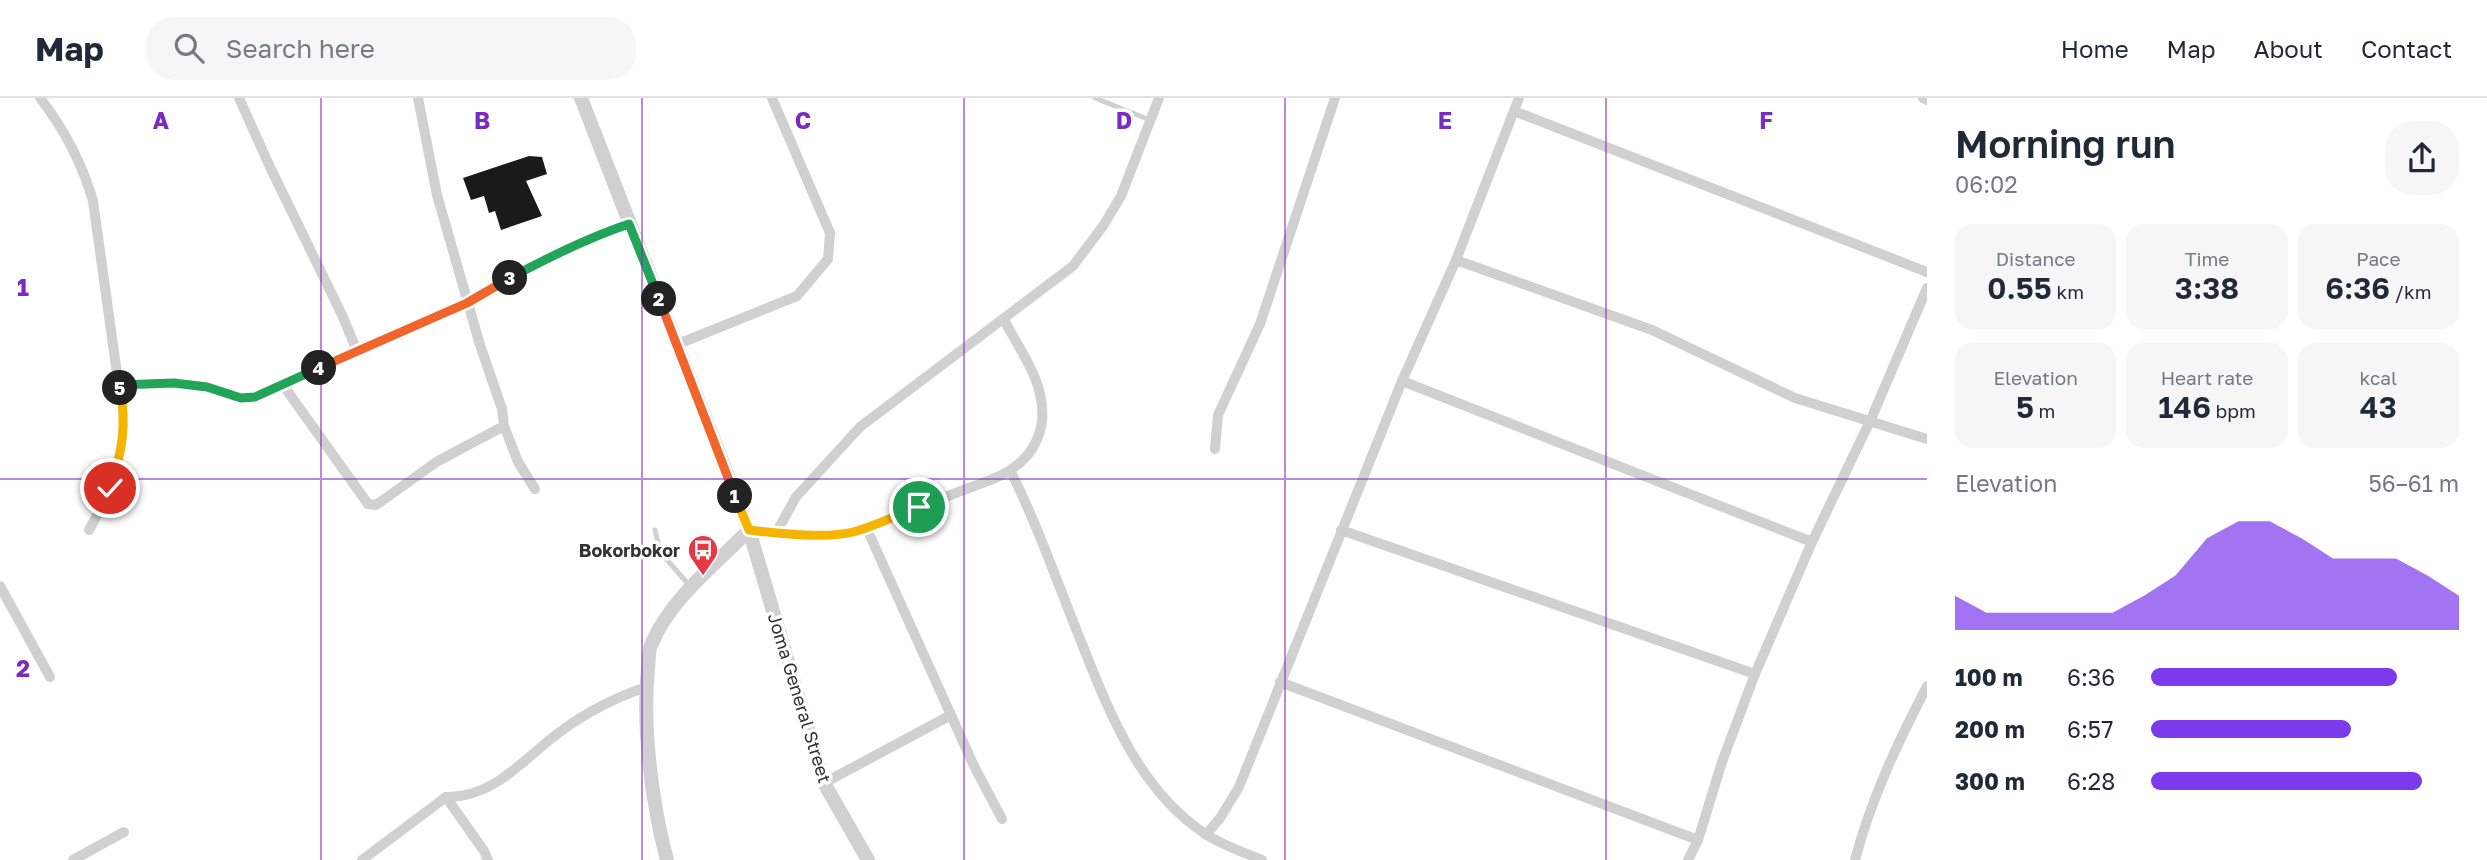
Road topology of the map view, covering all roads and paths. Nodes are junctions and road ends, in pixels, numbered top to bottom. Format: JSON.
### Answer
{"nodes":[{"id":1,"x":40,"y":98,"type":"edge"},
{"id":2,"x":239,"y":98,"type":"edge"},
{"id":3,"x":418,"y":98,"type":"edge"},
{"id":4,"x":581,"y":98,"type":"edge"},
{"id":5,"x":772,"y":98,"type":"edge"},
{"id":6,"x":1095,"y":98,"type":"edge"},
{"id":7,"x":1160,"y":98,"type":"edge"},
{"id":8,"x":1335,"y":98,"type":"edge"},
{"id":9,"x":1518,"y":98,"type":"edge"},
{"id":10,"x":1514,"y":111,"type":"junction"},
{"id":11,"x":1150,"y":120,"type":"junction"},
{"id":12,"x":629,"y":224,"type":"junction"},
{"id":13,"x":1456,"y":260,"type":"junction"},
{"id":14,"x":1927,"y":272,"type":"edge"},
{"id":15,"x":1927,"y":288,"type":"edge"},
{"id":16,"x":467,"y":303,"type":"junction"},
{"id":17,"x":1004,"y":320,"type":"junction"},
{"id":18,"x":678,"y":344,"type":"junction"},
{"id":19,"x":357,"y":351,"type":"junction"},
{"id":20,"x":1402,"y":381,"type":"junction"},
{"id":21,"x":119,"y":385,"type":"junction"},
{"id":22,"x":283,"y":385,"type":"junction"},
{"id":23,"x":1871,"y":419,"type":"junction"},
{"id":24,"x":504,"y":426,"type":"junction"},
{"id":25,"x":1927,"y":439,"type":"edge"},
{"id":26,"x":1215,"y":449,"type":"dead end"},
{"id":27,"x":1011,"y":472,"type":"junction"},
{"id":28,"x":535,"y":489,"type":"dead end"},
{"id":29,"x":866,"y":527,"type":"junction"},
{"id":30,"x":89,"y":530,"type":"dead end"},
{"id":31,"x":655,"y":530,"type":"dead end"},
{"id":32,"x":749,"y":530,"type":"junction"},
{"id":33,"x":1341,"y":530,"type":"junction"},
{"id":34,"x":776,"y":533,"type":"junction"},
{"id":35,"x":1812,"y":542,"type":"junction"},
{"id":36,"x":0,"y":586,"type":"edge"},
{"id":37,"x":692,"y":588,"type":"junction"},
{"id":38,"x":1755,"y":674,"type":"junction"},
{"id":39,"x":50,"y":677,"type":"dead end"},
{"id":40,"x":1280,"y":682,"type":"junction"},
{"id":41,"x":1927,"y":686,"type":"edge"},
{"id":42,"x":646,"y":687,"type":"junction"},
{"id":43,"x":951,"y":715,"type":"junction"},
{"id":44,"x":824,"y":783,"type":"junction"},
{"id":45,"x":446,"y":797,"type":"junction"},
{"id":46,"x":1002,"y":819,"type":"dead end"},
{"id":47,"x":124,"y":832,"type":"dead end"},
{"id":48,"x":1206,"y":835,"type":"junction"},
{"id":49,"x":1698,"y":840,"type":"junction"},
{"id":50,"x":73,"y":860,"type":"edge"},
{"id":51,"x":362,"y":860,"type":"edge"},
{"id":52,"x":488,"y":860,"type":"edge"},
{"id":53,"x":667,"y":860,"type":"edge"},
{"id":54,"x":868,"y":860,"type":"edge"},
{"id":55,"x":1262,"y":860,"type":"edge"},
{"id":56,"x":1688,"y":860,"type":"edge"},
{"id":57,"x":1855,"y":860,"type":"edge"}],
"edges":[{"from":1,"to":21,"type":"street"},
{"from":2,"to":19,"type":"street"},
{"from":3,"to":16,"type":"street"},
{"from":4,"to":12,"type":"street","name":"Joma General Street"},
{"from":5,"to":18,"type":"street"},
{"from":6,"to":11,"type":"lane"},
{"from":7,"to":11,"type":"street"},
{"from":8,"to":26,"type":"street"},
{"from":9,"to":10,"type":"street"},
{"from":10,"to":13,"type":"street"},
{"from":10,"to":14,"type":"street"},
{"from":11,"to":17,"type":"street"},
{"from":12,"to":16,"type":"street"},
{"from":12,"to":18,"type":"street","name":"Joma General Street"},
{"from":13,"to":20,"type":"street"},
{"from":13,"to":23,"type":"street"},
{"from":15,"to":23,"type":"street"},
{"from":16,"to":19,"type":"street"},
{"from":16,"to":24,"type":"street"},
{"from":17,"to":27,"type":"street"},
{"from":17,"to":34,"type":"street"},
{"from":18,"to":32,"type":"street","name":"Joma General Street"},
{"from":19,"to":22,"type":"street"},
{"from":20,"to":33,"type":"street"},
{"from":20,"to":35,"type":"street"},
{"from":21,"to":22,"type":"street"},
{"from":21,"to":30,"type":"street"},
{"from":22,"to":24,"type":"street"},
{"from":23,"to":25,"type":"street"},
{"from":23,"to":35,"type":"street"},
{"from":24,"to":28,"type":"street"},
{"from":27,"to":29,"type":"street"},
{"from":27,"to":48,"type":"street"},
{"from":29,"to":34,"type":"street"},
{"from":29,"to":43,"type":"street"},
{"from":31,"to":37,"type":"lane"},
{"from":32,"to":34,"type":"street"},
{"from":32,"to":37,"type":"street"},
{"from":32,"to":44,"type":"street","name":"Joma General Street"},
{"from":33,"to":38,"type":"street"},
{"from":33,"to":40,"type":"street"},
{"from":35,"to":38,"type":"street"},
{"from":36,"to":39,"type":"street"},
{"from":37,"to":42,"type":"street"},
{"from":38,"to":49,"type":"street"},
{"from":40,"to":48,"type":"street"},
{"from":40,"to":49,"type":"street"},
{"from":41,"to":57,"type":"street"},
{"from":42,"to":45,"type":"street"},
{"from":42,"to":53,"type":"street"},
{"from":43,"to":44,"type":"street"},
{"from":43,"to":46,"type":"street"},
{"from":44,"to":54,"type":"street","name":"Joma General Street"},
{"from":45,"to":51,"type":"street"},
{"from":45,"to":52,"type":"street"},
{"from":47,"to":50,"type":"street"},
{"from":48,"to":55,"type":"street"},
{"from":49,"to":56,"type":"street"}]}
